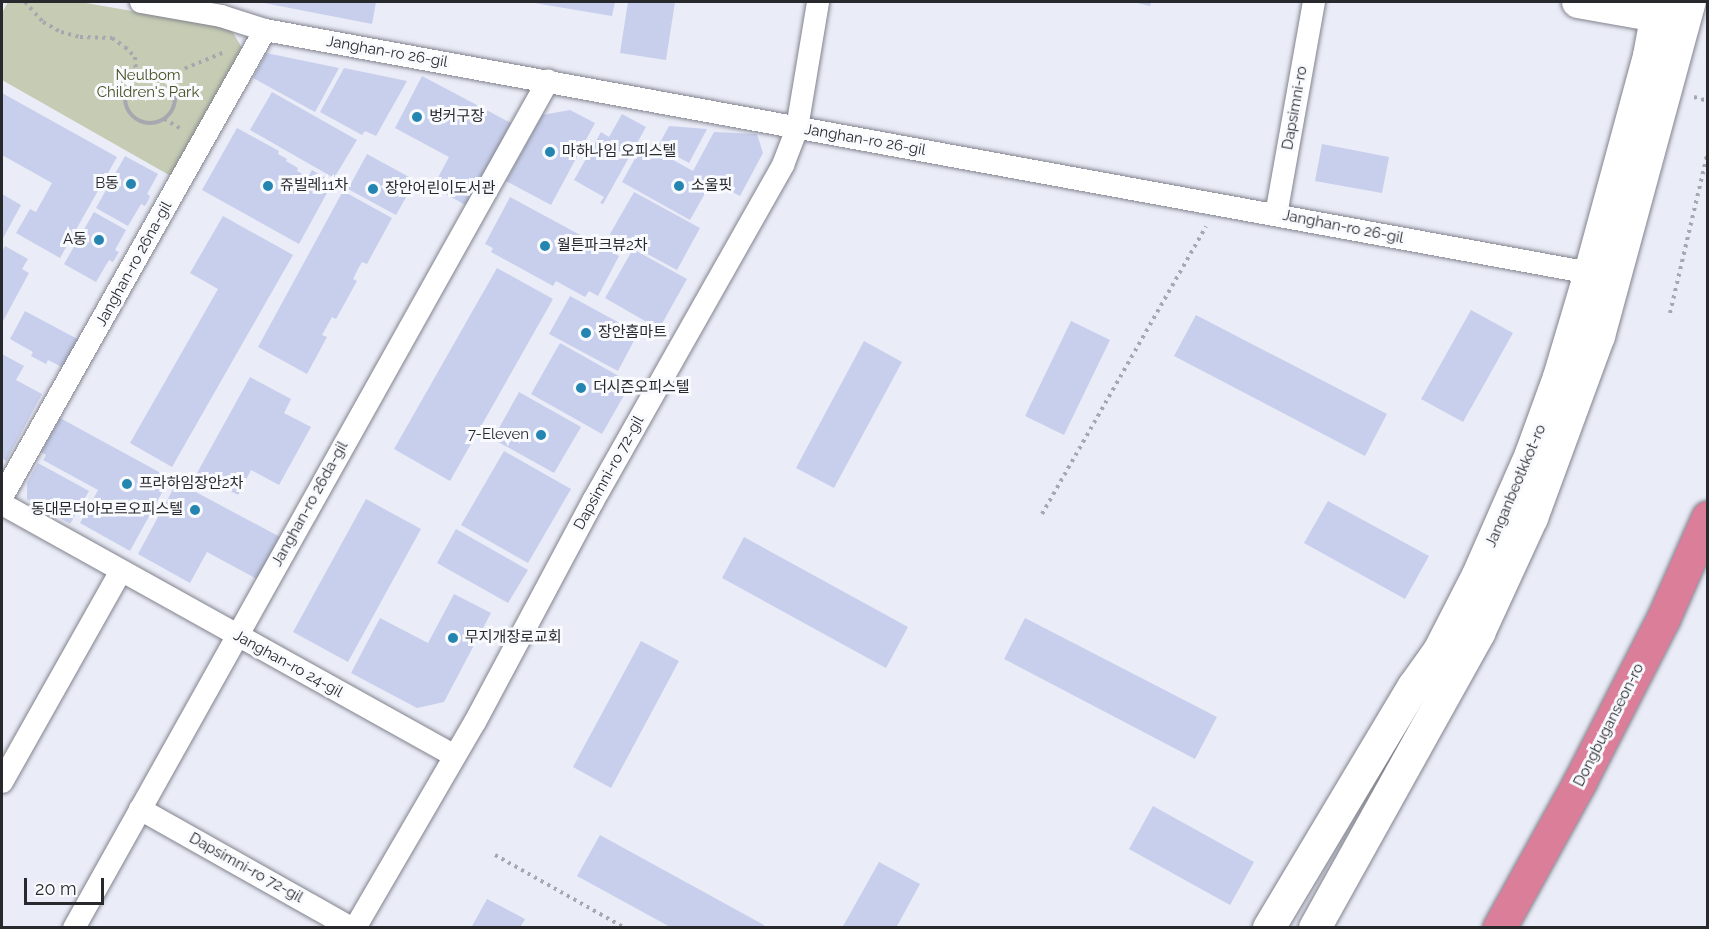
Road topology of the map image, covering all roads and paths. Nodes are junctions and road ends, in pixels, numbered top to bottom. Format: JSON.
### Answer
{"nodes":[{"id":1,"x":25,"y":2,"type":"edge"},
{"id":2,"x":141,"y":2,"type":"edge"},
{"id":3,"x":818,"y":2,"type":"edge"},
{"id":4,"x":1314,"y":2,"type":"edge"},
{"id":5,"x":1578,"y":2,"type":"edge"},
{"id":6,"x":1690,"y":2,"type":"edge"},
{"id":7,"x":222,"y":9,"type":"edge"},
{"id":8,"x":1658,"y":9,"type":"edge"},
{"id":9,"x":264,"y":30,"type":"junction"},
{"id":10,"x":226,"y":52,"type":"dead end"},
{"id":11,"x":136,"y":78,"type":"junction"},
{"id":12,"x":164,"y":78,"type":"junction"},
{"id":13,"x":548,"y":81,"type":"junction"},
{"id":14,"x":797,"y":128,"type":"junction"},
{"id":15,"x":1707,"y":151,"type":"edge"},
{"id":16,"x":1276,"y":215,"type":"junction"},
{"id":17,"x":1208,"y":224,"type":"dead end"},
{"id":18,"x":1590,"y":273,"type":"junction"},
{"id":19,"x":1670,"y":312,"type":"dead end"},
{"id":20,"x":2,"y":497,"type":"edge"},
{"id":21,"x":2,"y":504,"type":"edge"},
{"id":22,"x":1042,"y":514,"type":"dead end"},
{"id":23,"x":1707,"y":517,"type":"edge"},
{"id":24,"x":121,"y":571,"type":"junction"},
{"id":25,"x":237,"y":636,"type":"junction"},
{"id":26,"x":454,"y":756,"type":"junction"},
{"id":27,"x":2,"y":782,"type":"edge"},
{"id":28,"x":140,"y":810,"type":"junction"},
{"id":29,"x":495,"y":855,"type":"dead end"},
{"id":30,"x":74,"y":927,"type":"edge"},
{"id":31,"x":353,"y":927,"type":"edge"},
{"id":32,"x":625,"y":927,"type":"edge"},
{"id":33,"x":1269,"y":927,"type":"edge"},
{"id":34,"x":1315,"y":927,"type":"edge"},
{"id":35,"x":1499,"y":927,"type":"edge"}],
"edges":[{"from":1,"to":11,"type":"path"},
{"from":2,"to":7,"type":"street","name":"Janghan-ro 26-gil"},
{"from":3,"to":14,"type":"street","name":"Dapsimni-ro 72-gil"},
{"from":4,"to":16,"type":"street","name":"Dapsimni-ro"},
{"from":5,"to":8,"type":"street"},
{"from":6,"to":34,"type":"street","name":"Janganbeotkkot-ro"},
{"from":7,"to":9,"type":"street","name":"Janghan-ro 26-gil"},
{"from":8,"to":18,"type":"street","name":"Janganbeotkkot-ro"},
{"from":9,"to":13,"type":"street","name":"Janghan-ro 26-gil"},
{"from":9,"to":20,"type":"street","name":"Janghan-ro 26na-gil"},
{"from":10,"to":12,"type":"path"},
{"from":11,"to":12,"type":"path"},
{"from":11,"to":12,"type":"path"},
{"from":13,"to":14,"type":"street","name":"Janghan-ro 26-gil"},
{"from":13,"to":25,"type":"street","name":"Janghan-ro 26da-gil"},
{"from":14,"to":16,"type":"street","name":"Janghan-ro 26-gil"},
{"from":14,"to":26,"type":"street","name":"Dapsimni-ro 72-gil"},
{"from":15,"to":19,"type":"path"},
{"from":16,"to":18,"type":"street","name":"Janghan-ro 26-gil"},
{"from":17,"to":22,"type":"path"},
{"from":18,"to":33,"type":"street","name":"Janganbeotkkot-ro"},
{"from":21,"to":24,"type":"street","name":"Janghan-ro 24-gil"},
{"from":23,"to":35,"type":"highway","name":"Dongbuganseon-ro"},
{"from":24,"to":25,"type":"street","name":"Janghan-ro 24-gil"},
{"from":24,"to":27,"type":"street"},
{"from":25,"to":26,"type":"street","name":"Janghan-ro 24-gil"},
{"from":25,"to":28,"type":"street","name":"Janghan-ro 26da-gil"},
{"from":26,"to":31,"type":"street","name":"Dapsimni-ro 72-gil"},
{"from":28,"to":30,"type":"street","name":"Janghan-ro 26da-gil"},
{"from":28,"to":31,"type":"street","name":"Dapsimni-ro 72-gil"},
{"from":29,"to":32,"type":"path"}]}
